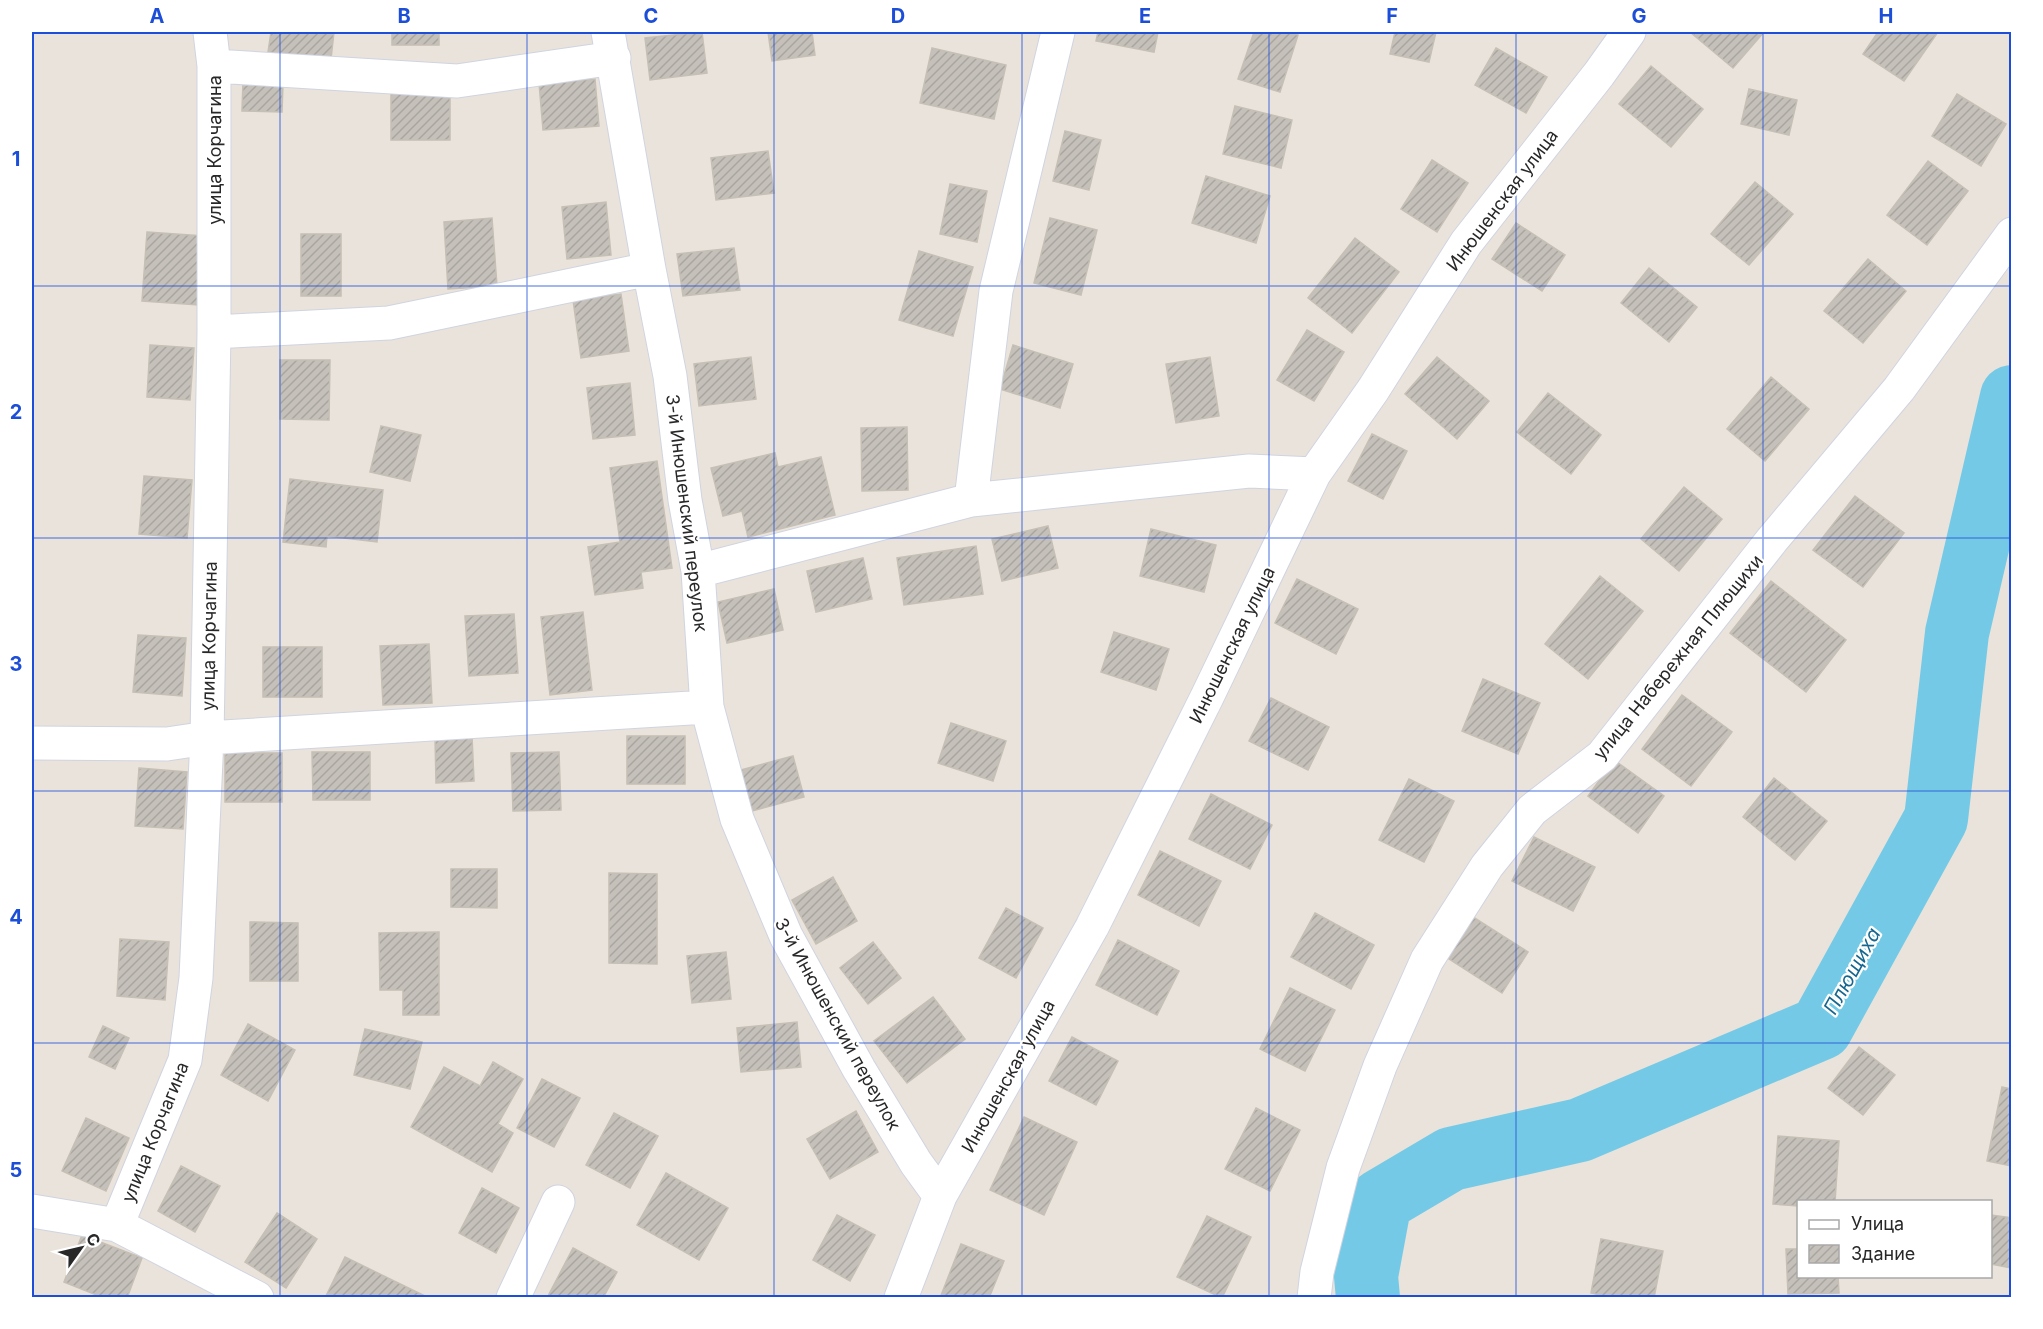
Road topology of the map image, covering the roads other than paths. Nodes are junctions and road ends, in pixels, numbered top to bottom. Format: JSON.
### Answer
{"nodes":[{"id":1,"x":210,"y":32,"type":"edge"},
{"id":2,"x":1058,"y":32,"type":"edge"},
{"id":3,"x":1629,"y":32,"type":"edge"},
{"id":4,"x":611,"y":45,"type":"edge"},
{"id":5,"x":214,"y":66,"type":"junction"},
{"id":6,"x":2012,"y":234,"type":"edge"},
{"id":7,"x":649,"y":269,"type":"junction"},
{"id":8,"x":214,"y":332,"type":"junction"},
{"id":9,"x":1314,"y":474,"type":"junction"},
{"id":10,"x":970,"y":500,"type":"junction"},
{"id":11,"x":698,"y":571,"type":"junction"},
{"id":12,"x":707,"y":707,"type":"junction"},
{"id":13,"x":207,"y":738,"type":"junction"},
{"id":14,"x":32,"y":743,"type":"edge"},
{"id":15,"x":940,"y":1196,"type":"junction"},
{"id":16,"x":558,"y":1202,"type":"dead end"},
{"id":17,"x":32,"y":1211,"type":"edge"},
{"id":18,"x":117,"y":1225,"type":"junction"},
{"id":19,"x":257,"y":1298,"type":"edge"},
{"id":20,"x":513,"y":1298,"type":"edge"},
{"id":21,"x":901,"y":1298,"type":"edge"},
{"id":22,"x":1314,"y":1298,"type":"edge"}],
"edges":[{"from":1,"to":5,"type":"street","name":"улица Корчагина"},
{"from":2,"to":10,"type":"street"},
{"from":3,"to":9,"type":"street","name":"Инюшенская улица"},
{"from":4,"to":5,"type":"street"},
{"from":4,"to":7,"type":"street","name":"3-й Инюшенский переулок"},
{"from":5,"to":8,"type":"street","name":"улица Корчагина"},
{"from":6,"to":22,"type":"street","name":"улица Набережная Плющихи"},
{"from":7,"to":8,"type":"street"},
{"from":7,"to":11,"type":"street","name":"3-й Инюшенский переулок"},
{"from":8,"to":13,"type":"street","name":"улица Корчагина"},
{"from":9,"to":10,"type":"street"},
{"from":9,"to":15,"type":"street","name":"Инюшенская улица"},
{"from":10,"to":11,"type":"street"},
{"from":11,"to":12,"type":"street","name":"3-й Инюшенский переулок"},
{"from":12,"to":13,"type":"street"},
{"from":12,"to":15,"type":"street","name":"3-й Инюшенский переулок"},
{"from":13,"to":14,"type":"street"},
{"from":13,"to":18,"type":"street","name":"улица Корчагина"},
{"from":15,"to":21,"type":"street","name":"Инюшенская улица"},
{"from":16,"to":20,"type":"street"},
{"from":17,"to":18,"type":"street"},
{"from":18,"to":19,"type":"street"}]}
